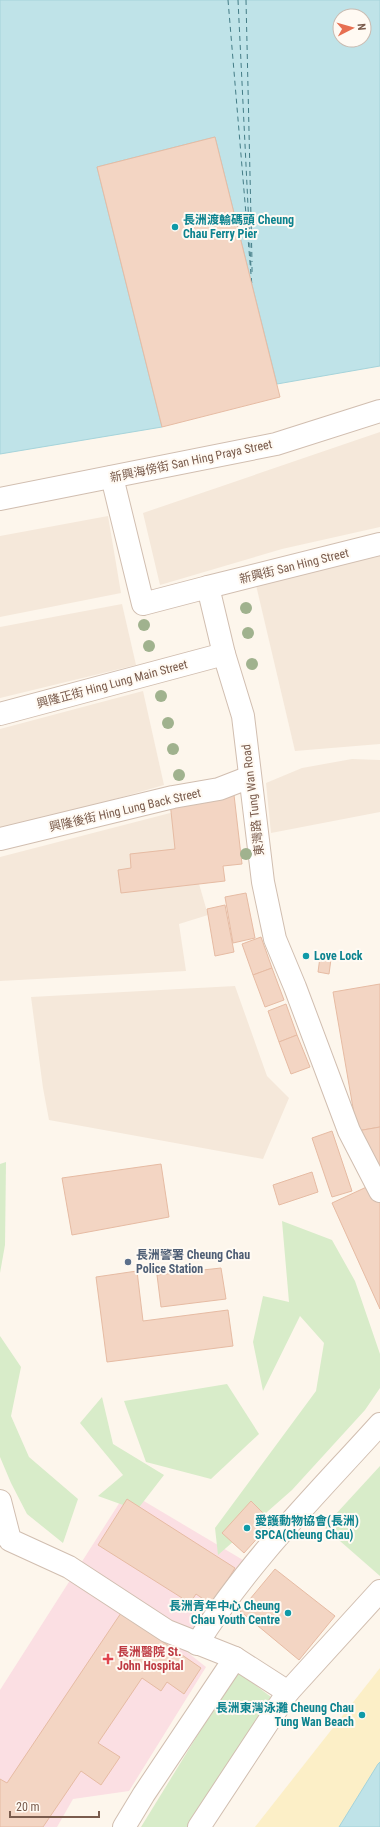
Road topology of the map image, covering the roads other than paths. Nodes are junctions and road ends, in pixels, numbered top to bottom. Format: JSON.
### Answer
{"nodes":[{"id":1,"x":380,"y":411,"type":"edge"},
{"id":2,"x":112,"y":477,"type":"junction"},
{"id":3,"x":0,"y":499,"type":"edge"},
{"id":4,"x":380,"y":544,"type":"edge"},
{"id":5,"x":208,"y":587,"type":"junction"},
{"id":6,"x":224,"y":654,"type":"junction"},
{"id":7,"x":0,"y":714,"type":"edge"},
{"id":8,"x":250,"y":778,"type":"junction"},
{"id":9,"x":0,"y":840,"type":"edge"},
{"id":10,"x":380,"y":1191,"type":"edge"},
{"id":11,"x":380,"y":1424,"type":"edge"},
{"id":12,"x":0,"y":1501,"type":"edge"},
{"id":13,"x":380,"y":1591,"type":"edge"},
{"id":14,"x":197,"y":1644,"type":"junction"},
{"id":15,"x":235,"y":1658,"type":"junction"},
{"id":16,"x":288,"y":1692,"type":"junction"},
{"id":17,"x":124,"y":1827,"type":"edge"},
{"id":18,"x":199,"y":1827,"type":"edge"}],
"edges":[{"from":1,"to":2,"type":"street","name":"新興海傍街 San Hing Praya Street"},
{"from":2,"to":3,"type":"street","name":"新興海傍街 San Hing Praya Street"},
{"from":2,"to":5,"type":"street"},
{"from":4,"to":5,"type":"street","name":"新興街 San Hing Street"},
{"from":5,"to":6,"type":"street","name":"東灣路 Tung Wan Road"},
{"from":6,"to":7,"type":"street","name":"興隆正街 Hing Lung Main Street"},
{"from":6,"to":8,"type":"street","name":"東灣路 Tung Wan Road"},
{"from":8,"to":9,"type":"street","name":"興隆後街 Hing Lung Back Street"},
{"from":8,"to":10,"type":"street","name":"東灣路 Tung Wan Road"},
{"from":11,"to":14,"type":"street"},
{"from":12,"to":14,"type":"street"},
{"from":13,"to":16,"type":"street"},
{"from":14,"to":15,"type":"street"},
{"from":15,"to":16,"type":"street"},
{"from":15,"to":17,"type":"street"},
{"from":16,"to":18,"type":"street"}]}
